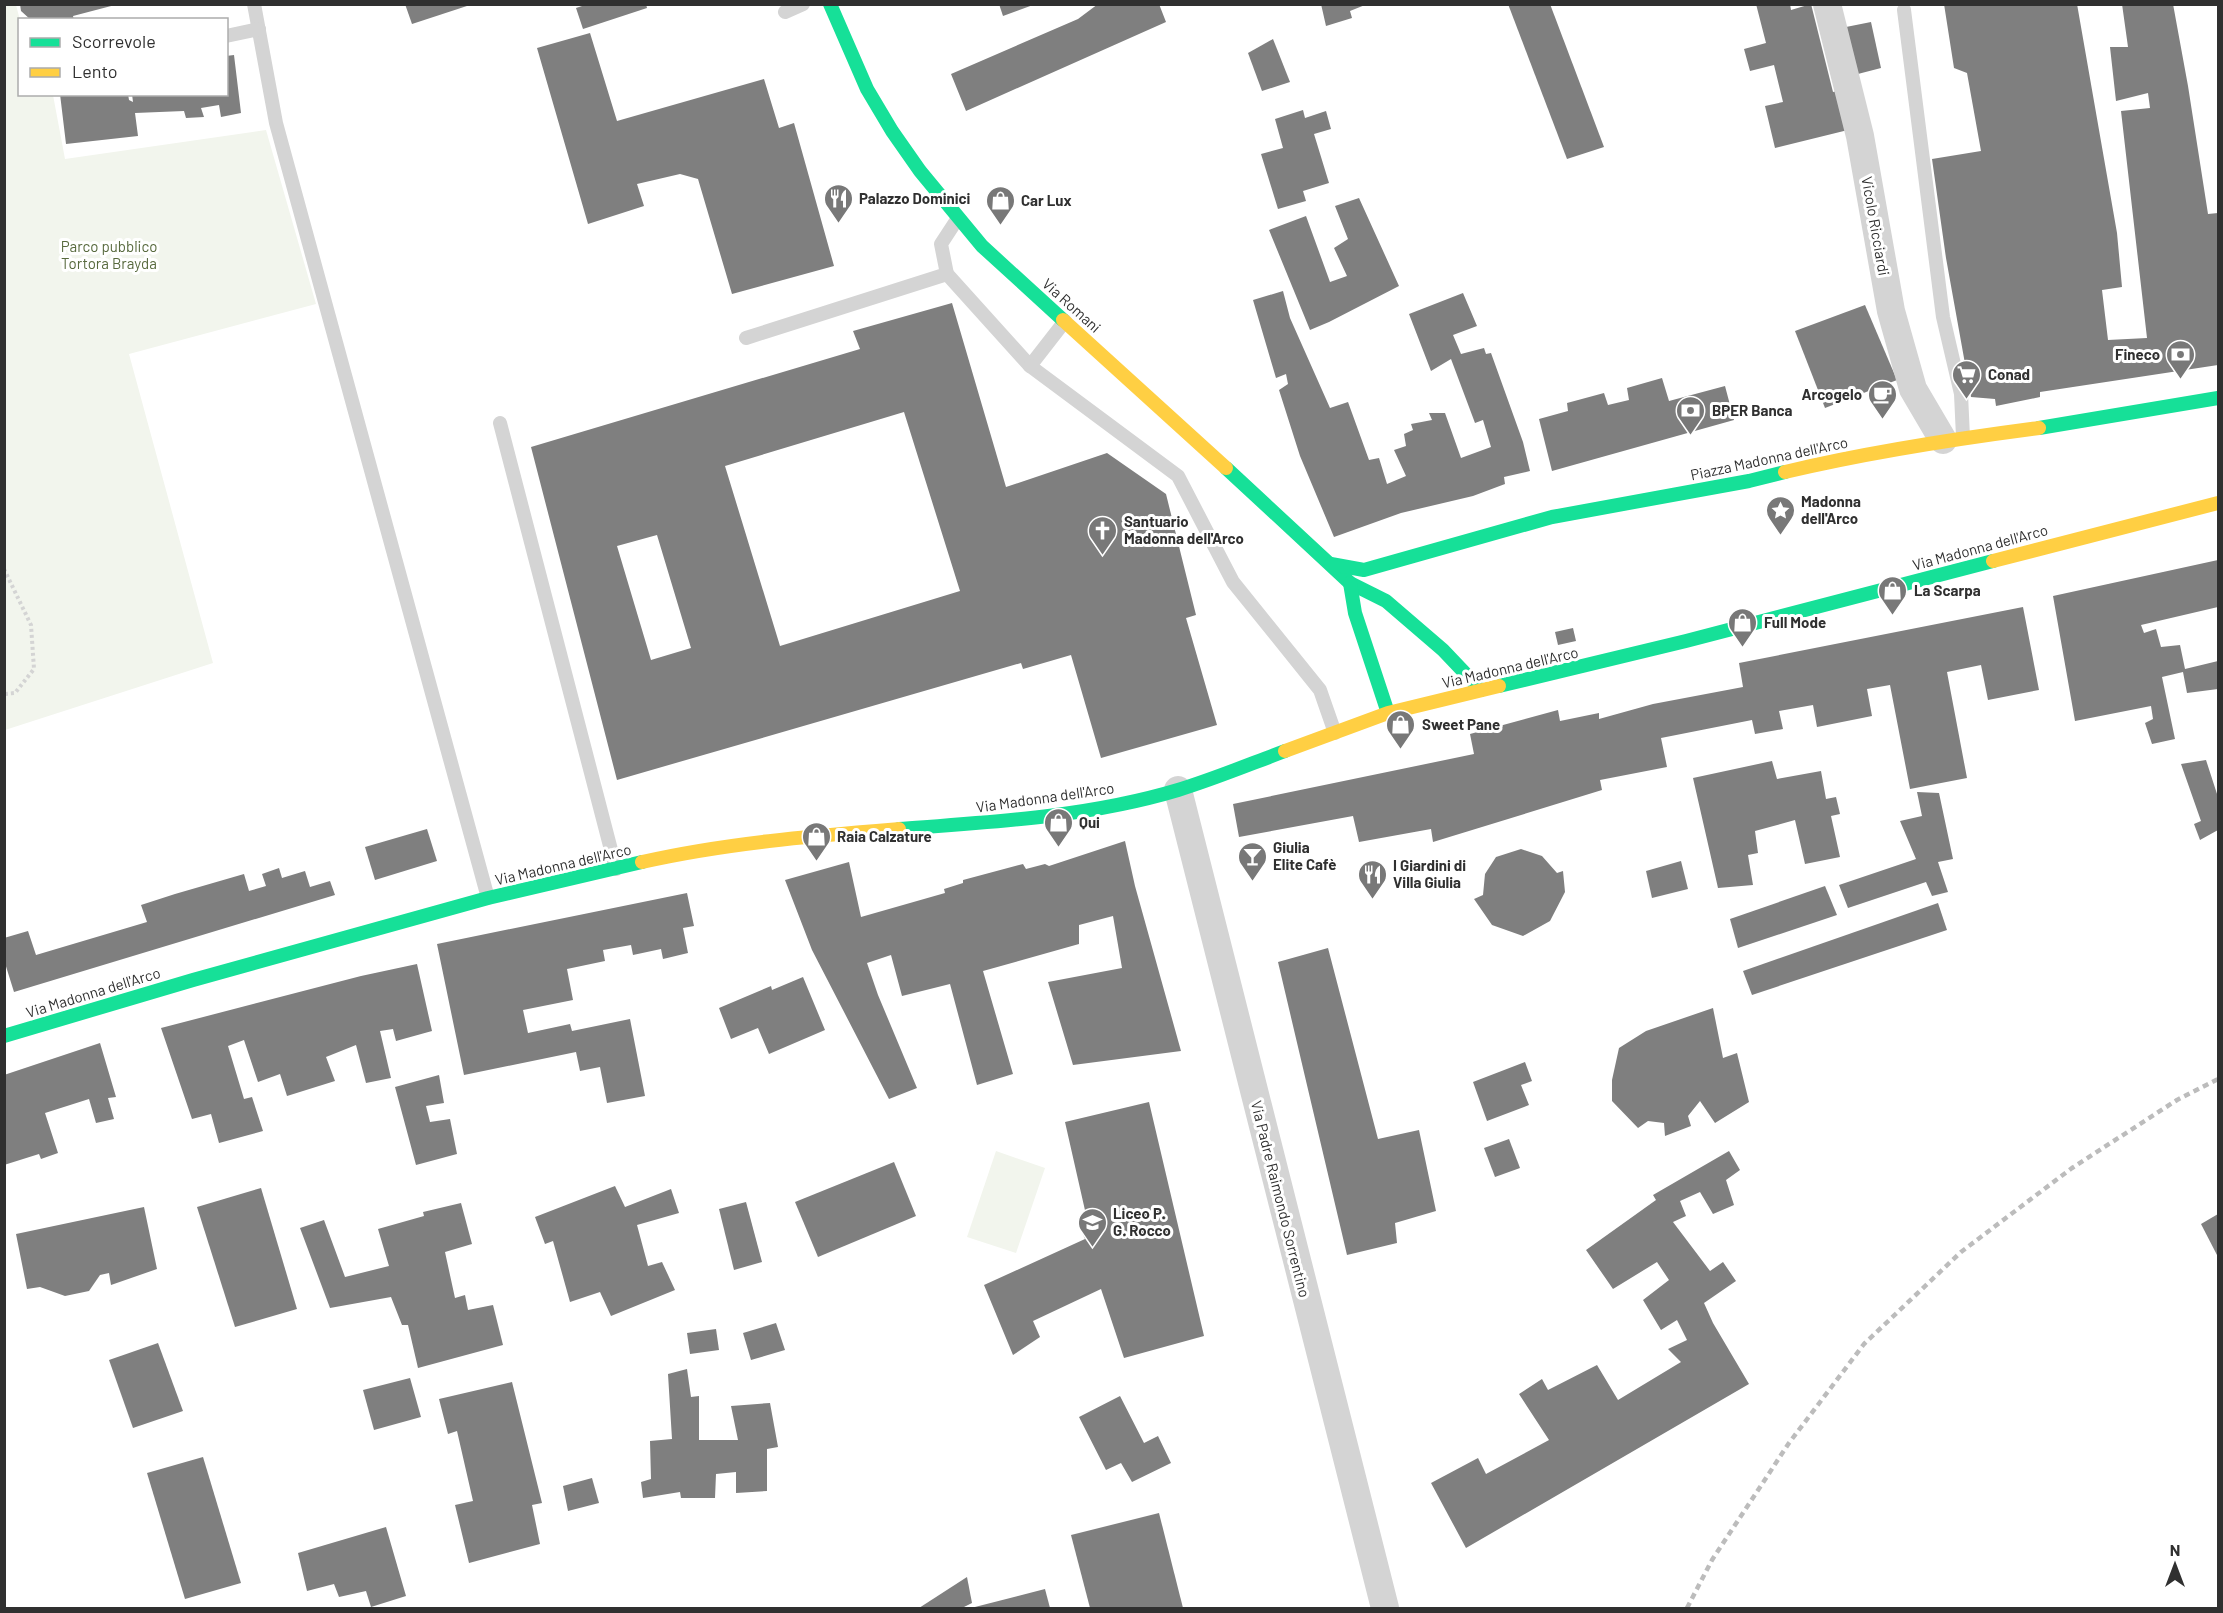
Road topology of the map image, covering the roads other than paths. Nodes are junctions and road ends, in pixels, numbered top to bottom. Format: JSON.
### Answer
{"nodes":[{"id":1,"x":254,"y":4,"type":"edge"},
{"id":2,"x":803,"y":4,"type":"edge"},
{"id":3,"x":830,"y":4,"type":"edge"},
{"id":4,"x":1827,"y":4,"type":"edge"},
{"id":5,"x":1904,"y":9,"type":"dead end"},
{"id":6,"x":786,"y":12,"type":"dead end"},
{"id":7,"x":259,"y":29,"type":"junction"},
{"id":8,"x":228,"y":36,"type":"edge"},
{"id":9,"x":958,"y":218,"type":"junction"},
{"id":10,"x":947,"y":274,"type":"junction"},
{"id":11,"x":1065,"y":321,"type":"junction"},
{"id":12,"x":746,"y":338,"type":"dead end"},
{"id":13,"x":1030,"y":366,"type":"junction"},
{"id":14,"x":2218,"y":399,"type":"edge"},
{"id":15,"x":500,"y":423,"type":"dead end"},
{"id":16,"x":1953,"y":438,"type":"junction"},
{"id":17,"x":2218,"y":503,"type":"edge"},
{"id":18,"x":1331,"y":564,"type":"junction"},
{"id":19,"x":1350,"y":583,"type":"junction"},
{"id":20,"x":1480,"y":690,"type":"junction"},
{"id":21,"x":1388,"y":713,"type":"junction"},
{"id":22,"x":1335,"y":733,"type":"junction"},
{"id":23,"x":1178,"y":790,"type":"junction"},
{"id":24,"x":616,"y":869,"type":"junction"},
{"id":25,"x":488,"y":898,"type":"junction"},
{"id":26,"x":4,"y":1036,"type":"edge"},
{"id":27,"x":1385,"y":1608,"type":"edge"}],
"edges":[{"from":1,"to":7,"type":"lane"},
{"from":2,"to":6,"type":"lane"},
{"from":3,"to":9,"type":"main road","name":"Via Romani"},
{"from":4,"to":16,"type":"street","name":"Vicolo Ricciardi"},
{"from":5,"to":16,"type":"lane"},
{"from":7,"to":8,"type":"lane"},
{"from":7,"to":25,"type":"lane"},
{"from":9,"to":10,"type":"lane"},
{"from":9,"to":11,"type":"main road","name":"Via Romani"},
{"from":10,"to":12,"type":"lane"},
{"from":10,"to":13,"type":"lane"},
{"from":11,"to":13,"type":"lane"},
{"from":11,"to":18,"type":"main road","name":"Via Romani"},
{"from":13,"to":22,"type":"lane"},
{"from":14,"to":16,"type":"main road","name":"Piazza Madonna dell'Arco"},
{"from":15,"to":24,"type":"lane"},
{"from":16,"to":18,"type":"main road","name":"Piazza Madonna dell'Arco"},
{"from":17,"to":20,"type":"main road","name":"Via Madonna dell'Arco"},
{"from":18,"to":19,"type":"main road","name":"Via Romani"},
{"from":19,"to":20,"type":"main road","name":"Via Romani"},
{"from":19,"to":21,"type":"main road"},
{"from":20,"to":21,"type":"main road","name":"Via Madonna dell'Arco"},
{"from":21,"to":22,"type":"main road","name":"Via Madonna dell'Arco"},
{"from":22,"to":23,"type":"main road","name":"Via Madonna dell'Arco"},
{"from":23,"to":24,"type":"main road","name":"Via Madonna dell'Arco"},
{"from":23,"to":27,"type":"street","name":"Via Padre Raimondo Sorrentino"},
{"from":24,"to":25,"type":"main road","name":"Via Madonna dell'Arco"},
{"from":25,"to":26,"type":"main road","name":"Via Madonna dell'Arco"}]}
